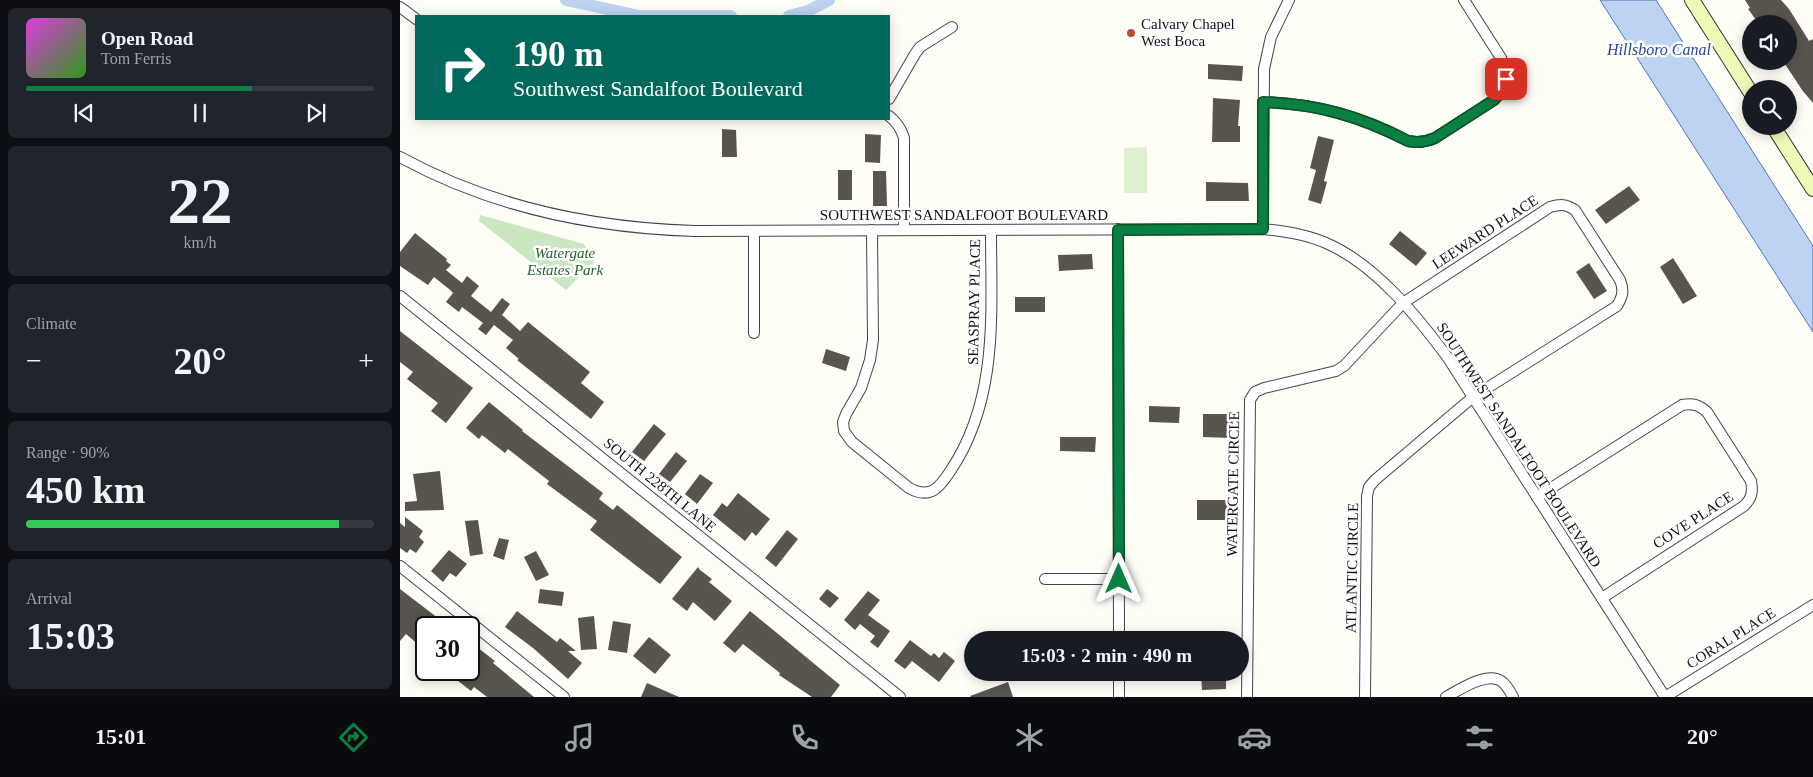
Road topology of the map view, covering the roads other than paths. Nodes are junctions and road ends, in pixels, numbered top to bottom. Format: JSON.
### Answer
{"nodes":[{"id":1,"x":1290,"y":0,"type":"edge"},
{"id":2,"x":1464,"y":0,"type":"edge"},
{"id":3,"x":1692,"y":0,"type":"edge"},
{"id":4,"x":400,"y":7,"type":"edge"},
{"id":5,"x":415,"y":18,"type":"edge"},
{"id":6,"x":952,"y":27,"type":"dead end"},
{"id":7,"x":1743,"y":80,"type":"edge"},
{"id":8,"x":890,"y":97,"type":"edge"},
{"id":9,"x":1263,"y":102,"type":"junction"},
{"id":10,"x":890,"y":117,"type":"edge"},
{"id":11,"x":1779,"y":135,"type":"edge"},
{"id":12,"x":400,"y":157,"type":"edge"},
{"id":13,"x":1813,"y":189,"type":"edge"},
{"id":14,"x":1263,"y":229,"type":"junction"},
{"id":15,"x":872,"y":230,"type":"junction"},
{"id":16,"x":904,"y":230,"type":"junction"},
{"id":17,"x":991,"y":230,"type":"junction"},
{"id":18,"x":1118,"y":230,"type":"junction"},
{"id":19,"x":754,"y":231,"type":"junction"},
{"id":20,"x":400,"y":296,"type":"edge"},
{"id":21,"x":1403,"y":302,"type":"junction"},
{"id":22,"x":754,"y":333,"type":"dead end"},
{"id":23,"x":1473,"y":397,"type":"junction"},
{"id":24,"x":1537,"y":497,"type":"junction"},
{"id":25,"x":400,"y":566,"type":"edge"},
{"id":26,"x":1045,"y":579,"type":"dead end"},
{"id":27,"x":1119,"y":579,"type":"junction"},
{"id":28,"x":1602,"y":598,"type":"junction"},
{"id":29,"x":1813,"y":605,"type":"edge"},
{"id":30,"x":1119,"y":631,"type":"edge"},
{"id":31,"x":1119,"y":681,"type":"edge"},
{"id":32,"x":564,"y":697,"type":"edge"},
{"id":33,"x":900,"y":697,"type":"edge"},
{"id":34,"x":1119,"y":697,"type":"edge"},
{"id":35,"x":1247,"y":697,"type":"edge"},
{"id":36,"x":1365,"y":697,"type":"edge"},
{"id":37,"x":1446,"y":697,"type":"edge"},
{"id":38,"x":1513,"y":697,"type":"edge"},
{"id":39,"x":1665,"y":697,"type":"edge"}],
"edges":[{"from":1,"to":9,"type":"street"},
{"from":2,"to":9,"type":"street"},
{"from":3,"to":7,"type":"main road"},
{"from":4,"to":5,"type":"street"},
{"from":6,"to":8,"type":"street"},
{"from":9,"to":14,"type":"street"},
{"from":10,"to":16,"type":"street"},
{"from":11,"to":13,"type":"main road"},
{"from":12,"to":19,"type":"street","name":"SOUTHWEST SANDALFOOT BOULEVARD"},
{"from":14,"to":18,"type":"street","name":"SOUTHWEST SANDALFOOT BOULEVARD"},
{"from":14,"to":21,"type":"street","name":"SOUTHWEST SANDALFOOT BOULEVARD"},
{"from":15,"to":16,"type":"street","name":"SOUTHWEST SANDALFOOT BOULEVARD"},
{"from":15,"to":17,"type":"street","name":"SEASPRAY PLACE"},
{"from":15,"to":19,"type":"street","name":"SOUTHWEST SANDALFOOT BOULEVARD"},
{"from":16,"to":17,"type":"street","name":"SOUTHWEST SANDALFOOT BOULEVARD"},
{"from":17,"to":18,"type":"street","name":"SOUTHWEST SANDALFOOT BOULEVARD"},
{"from":18,"to":27,"type":"street"},
{"from":19,"to":22,"type":"street"},
{"from":20,"to":33,"type":"street","name":"SOUTH 228TH LANE"},
{"from":21,"to":23,"type":"street","name":"SOUTHWEST SANDALFOOT BOULEVARD"},
{"from":21,"to":23,"type":"street","name":"LEEWARD PLACE"},
{"from":21,"to":35,"type":"street","name":"WATERGATE CIRCLE"},
{"from":23,"to":24,"type":"street","name":"SOUTHWEST SANDALFOOT BOULEVARD"},
{"from":23,"to":36,"type":"street","name":"ATLANTIC CIRCLE"},
{"from":24,"to":28,"type":"street","name":"SOUTHWEST SANDALFOOT BOULEVARD"},
{"from":24,"to":28,"type":"street","name":"COVE PLACE"},
{"from":25,"to":32,"type":"street"},
{"from":26,"to":27,"type":"street"},
{"from":27,"to":30,"type":"street"},
{"from":28,"to":39,"type":"street","name":"SOUTHWEST SANDALFOOT BOULEVARD"},
{"from":29,"to":39,"type":"street","name":"CORAL PLACE"},
{"from":31,"to":34,"type":"street"},
{"from":37,"to":38,"type":"street"}]}
